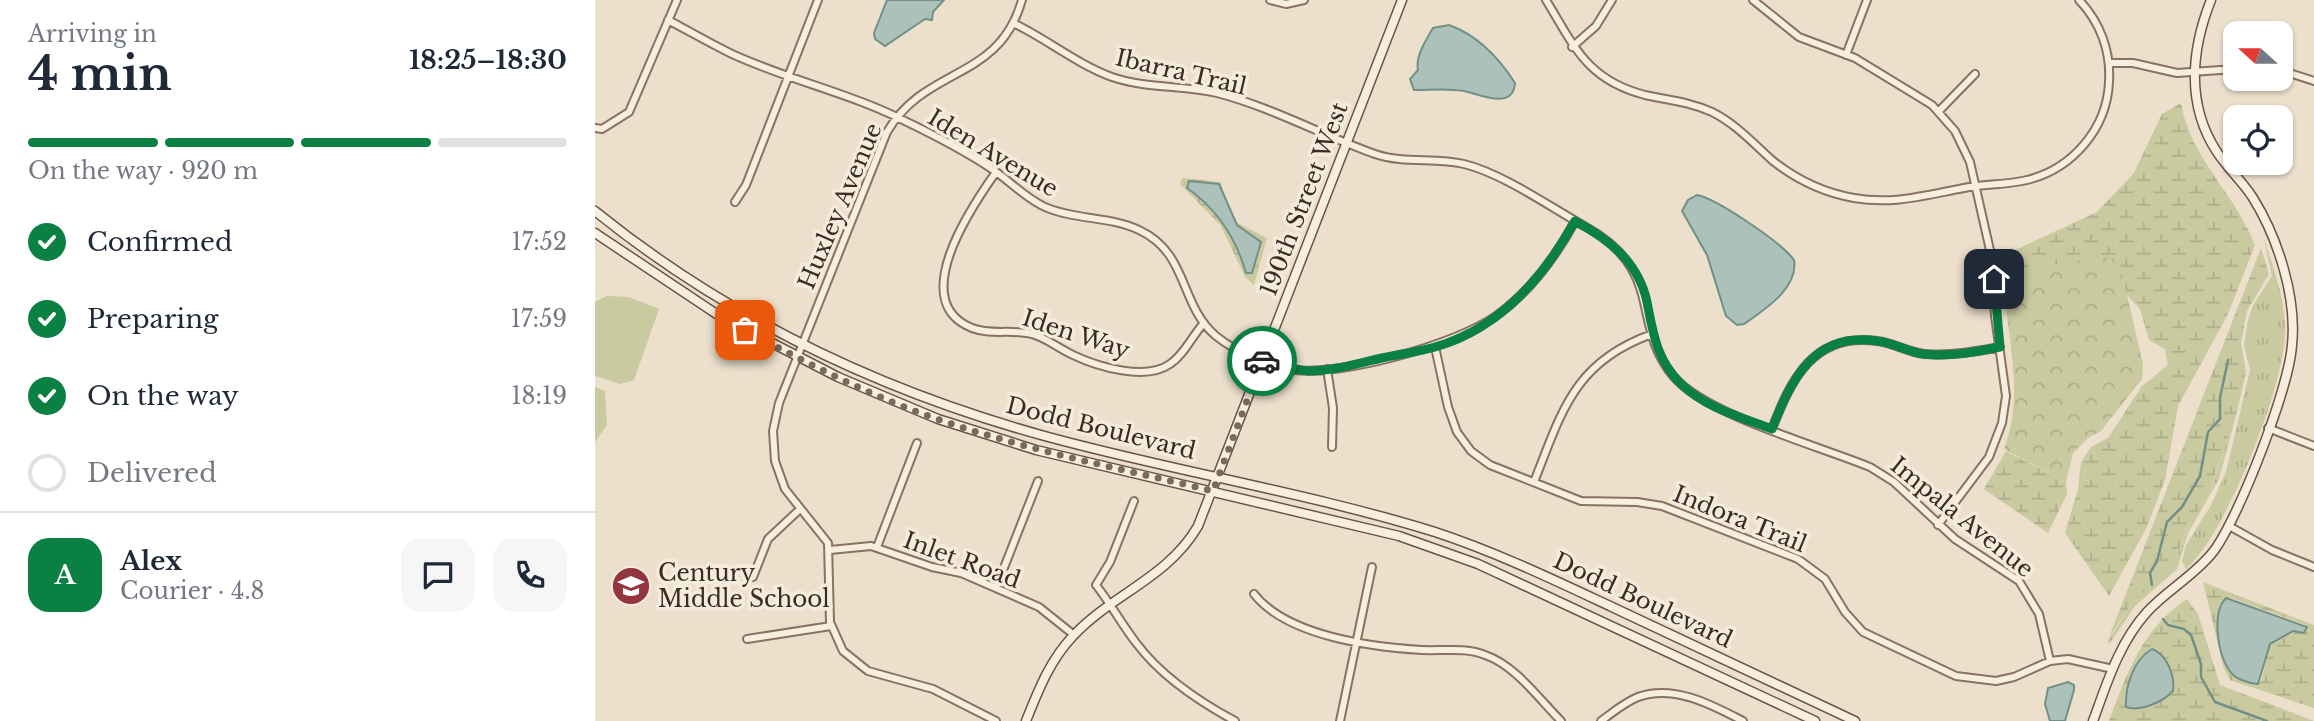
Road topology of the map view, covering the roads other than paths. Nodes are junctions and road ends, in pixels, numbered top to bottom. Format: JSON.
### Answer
{"nodes":[{"id":1,"x":677,"y":0,"type":"edge"},
{"id":2,"x":818,"y":0,"type":"edge"},
{"id":3,"x":1023,"y":0,"type":"edge"},
{"id":4,"x":1270,"y":0,"type":"edge"},
{"id":5,"x":1304,"y":0,"type":"edge"},
{"id":6,"x":1402,"y":0,"type":"edge"},
{"id":7,"x":1546,"y":0,"type":"edge"},
{"id":8,"x":1612,"y":0,"type":"edge"},
{"id":9,"x":1753,"y":0,"type":"edge"},
{"id":10,"x":1867,"y":0,"type":"edge"},
{"id":11,"x":2079,"y":0,"type":"edge"},
{"id":12,"x":2211,"y":0,"type":"edge"},
{"id":13,"x":668,"y":20,"type":"junction"},
{"id":14,"x":1015,"y":24,"type":"junction"},
{"id":15,"x":1572,"y":47,"type":"junction"},
{"id":16,"x":1846,"y":55,"type":"junction"},
{"id":17,"x":2109,"y":63,"type":"junction"},
{"id":18,"x":2223,"y":70,"type":"edge"},
{"id":19,"x":2193,"y":73,"type":"junction"},
{"id":20,"x":1975,"y":74,"type":"dead end"},
{"id":21,"x":789,"y":75,"type":"junction"},
{"id":22,"x":2293,"y":75,"type":"edge"},
{"id":23,"x":2314,"y":82,"type":"edge"},
{"id":24,"x":1939,"y":111,"type":"junction"},
{"id":25,"x":897,"y":117,"type":"junction"},
{"id":26,"x":595,"y":128,"type":"edge"},
{"id":27,"x":1346,"y":142,"type":"junction"},
{"id":28,"x":996,"y":172,"type":"junction"},
{"id":29,"x":1976,"y":186,"type":"junction"},
{"id":30,"x":735,"y":202,"type":"dead end"},
{"id":31,"x":595,"y":211,"type":"edge"},
{"id":32,"x":1575,"y":221,"type":"junction"},
{"id":33,"x":595,"y":233,"type":"edge"},
{"id":34,"x":1203,"y":323,"type":"junction"},
{"id":35,"x":1652,"y":334,"type":"junction"},
{"id":36,"x":802,"y":344,"type":"junction"},
{"id":37,"x":1435,"y":347,"type":"junction"},
{"id":38,"x":2000,"y":347,"type":"junction"},
{"id":39,"x":797,"y":357,"type":"junction"},
{"id":40,"x":1262,"y":360,"type":"junction"},
{"id":41,"x":1327,"y":369,"type":"junction"},
{"id":42,"x":2268,"y":428,"type":"junction"},
{"id":43,"x":1772,"y":429,"type":"junction"},
{"id":44,"x":917,"y":443,"type":"dead end"},
{"id":45,"x":2314,"y":446,"type":"edge"},
{"id":46,"x":1332,"y":447,"type":"dead end"},
{"id":47,"x":1217,"y":476,"type":"junction"},
{"id":48,"x":1038,"y":481,"type":"dead end"},
{"id":49,"x":1534,"y":482,"type":"junction"},
{"id":50,"x":1213,"y":491,"type":"junction"},
{"id":51,"x":1134,"y":501,"type":"dead end"},
{"id":52,"x":800,"y":509,"type":"junction"},
{"id":53,"x":1938,"y":525,"type":"junction"},
{"id":54,"x":2229,"y":526,"type":"junction"},
{"id":55,"x":877,"y":547,"type":"junction"},
{"id":56,"x":829,"y":550,"type":"junction"},
{"id":57,"x":1372,"y":567,"type":"dead end"},
{"id":58,"x":2314,"y":567,"type":"edge"},
{"id":59,"x":753,"y":577,"type":"dead end"},
{"id":60,"x":996,"y":589,"type":"junction"},
{"id":61,"x":1254,"y":594,"type":"dead end"},
{"id":62,"x":1112,"y":605,"type":"junction"},
{"id":63,"x":831,"y":626,"type":"junction"},
{"id":64,"x":1074,"y":635,"type":"junction"},
{"id":65,"x":747,"y":639,"type":"dead end"},
{"id":66,"x":1356,"y":641,"type":"junction"},
{"id":67,"x":2050,"y":661,"type":"junction"},
{"id":68,"x":2113,"y":669,"type":"junction"},
{"id":69,"x":996,"y":721,"type":"edge"},
{"id":70,"x":1026,"y":721,"type":"edge"},
{"id":71,"x":1235,"y":721,"type":"edge"},
{"id":72,"x":1341,"y":721,"type":"edge"},
{"id":73,"x":1561,"y":721,"type":"edge"},
{"id":74,"x":1601,"y":721,"type":"edge"},
{"id":75,"x":1744,"y":721,"type":"edge"},
{"id":76,"x":1815,"y":721,"type":"edge"},
{"id":77,"x":1855,"y":721,"type":"edge"},
{"id":78,"x":2093,"y":721,"type":"edge"}],
"edges":[{"from":1,"to":13,"type":"street"},
{"from":2,"to":21,"type":"street"},
{"from":3,"to":14,"type":"street","name":"Huxley Avenue"},
{"from":4,"to":5,"type":"street"},
{"from":6,"to":27,"type":"main road","name":"190th Street West"},
{"from":7,"to":15,"type":"street"},
{"from":8,"to":15,"type":"street"},
{"from":9,"to":16,"type":"street"},
{"from":10,"to":16,"type":"street"},
{"from":11,"to":17,"type":"street"},
{"from":12,"to":19,"type":"main road"},
{"from":13,"to":21,"type":"street","name":"Iden Avenue"},
{"from":13,"to":26,"type":"street"},
{"from":14,"to":25,"type":"street","name":"Huxley Avenue"},
{"from":14,"to":27,"type":"street","name":"Ibarra Trail"},
{"from":15,"to":29,"type":"street"},
{"from":16,"to":24,"type":"street"},
{"from":17,"to":19,"type":"street"},
{"from":17,"to":29,"type":"street"},
{"from":18,"to":19,"type":"street"},
{"from":19,"to":42,"type":"main road"},
{"from":20,"to":24,"type":"street"},
{"from":21,"to":25,"type":"street","name":"Iden Avenue"},
{"from":21,"to":30,"type":"street"},
{"from":22,"to":23,"type":"street"},
{"from":24,"to":29,"type":"street"},
{"from":25,"to":28,"type":"street","name":"Iden Avenue"},
{"from":25,"to":36,"type":"street","name":"Huxley Avenue"},
{"from":27,"to":32,"type":"street","name":"Impala Avenue"},
{"from":27,"to":40,"type":"main road","name":"190th Street West"},
{"from":28,"to":34,"type":"street","name":"Iden Avenue"},
{"from":28,"to":34,"type":"street","name":"Iden Way"},
{"from":29,"to":38,"type":"street"},
{"from":31,"to":36,"type":"main road","name":"Dodd Boulevard"},
{"from":32,"to":35,"type":"street","name":"Impala Avenue"},
{"from":32,"to":37,"type":"street","name":"Iden Avenue"},
{"from":33,"to":39,"type":"main road","name":"Dodd Boulevard"},
{"from":34,"to":40,"type":"street","name":"Iden Avenue"},
{"from":35,"to":43,"type":"street","name":"Impala Avenue"},
{"from":35,"to":49,"type":"street"},
{"from":36,"to":39,"type":"street","name":"Huxley Avenue"},
{"from":36,"to":47,"type":"main road","name":"Dodd Boulevard"},
{"from":37,"to":41,"type":"street","name":"Iden Avenue"},
{"from":37,"to":49,"type":"street","name":"Indora Trail"},
{"from":38,"to":43,"type":"street"},
{"from":38,"to":53,"type":"street"},
{"from":39,"to":50,"type":"main road","name":"Dodd Boulevard"},
{"from":39,"to":52,"type":"street","name":"Huxley Avenue"},
{"from":40,"to":41,"type":"street","name":"Iden Avenue"},
{"from":40,"to":47,"type":"main road","name":"190th Street West"},
{"from":41,"to":46,"type":"street"},
{"from":42,"to":45,"type":"street"},
{"from":42,"to":54,"type":"main road"},
{"from":43,"to":53,"type":"street","name":"Impala Avenue"},
{"from":44,"to":55,"type":"street"},
{"from":47,"to":50,"type":"main road","name":"190th Street West"},
{"from":47,"to":77,"type":"main road","name":"Dodd Boulevard"},
{"from":48,"to":60,"type":"street"},
{"from":49,"to":67,"type":"street","name":"Indora Trail"},
{"from":50,"to":62,"type":"main road","name":"190th Street West"},
{"from":50,"to":76,"type":"main road","name":"Dodd Boulevard"},
{"from":51,"to":62,"type":"street"},
{"from":52,"to":56,"type":"street","name":"Huxley Avenue"},
{"from":52,"to":59,"type":"street"},
{"from":53,"to":67,"type":"street","name":"Impala Avenue"},
{"from":54,"to":58,"type":"street"},
{"from":54,"to":68,"type":"main road"},
{"from":55,"to":56,"type":"street","name":"Inlet Road"},
{"from":55,"to":60,"type":"street","name":"Inlet Road"},
{"from":56,"to":63,"type":"street"},
{"from":57,"to":66,"type":"street"},
{"from":60,"to":64,"type":"street","name":"Inlet Road"},
{"from":61,"to":66,"type":"street"},
{"from":62,"to":64,"type":"main road","name":"190th Street West"},
{"from":62,"to":71,"type":"street"},
{"from":63,"to":65,"type":"street"},
{"from":63,"to":69,"type":"street"},
{"from":64,"to":70,"type":"main road","name":"190th Street West"},
{"from":66,"to":72,"type":"street"},
{"from":66,"to":73,"type":"street"},
{"from":67,"to":68,"type":"street","name":"Indora Trail"},
{"from":68,"to":78,"type":"main road"},
{"from":74,"to":75,"type":"street"}]}
